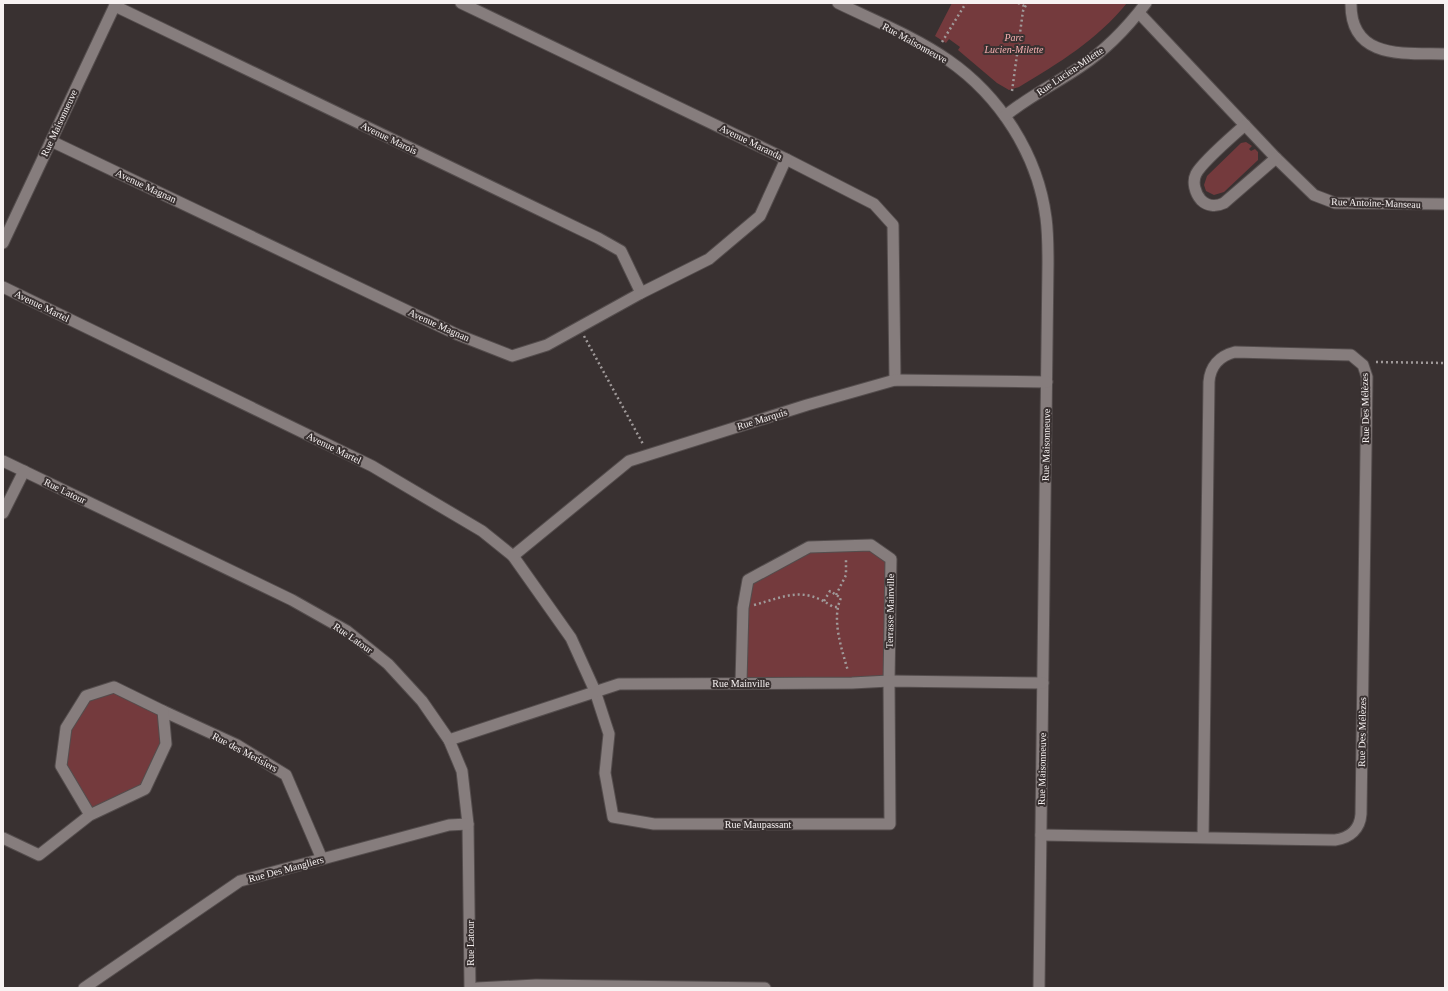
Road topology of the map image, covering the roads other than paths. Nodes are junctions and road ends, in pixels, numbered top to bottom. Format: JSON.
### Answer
{"nodes":[{"id":1,"x":462,"y":3,"type":"edge"},
{"id":2,"x":838,"y":3,"type":"edge"},
{"id":3,"x":1146,"y":3,"type":"edge"},
{"id":4,"x":1350,"y":3,"type":"edge"},
{"id":5,"x":115,"y":4,"type":"edge"},
{"id":6,"x":1139,"y":13,"type":"junction"},
{"id":7,"x":1445,"y":54,"type":"edge"},
{"id":8,"x":1005,"y":116,"type":"junction"},
{"id":9,"x":1245,"y":125,"type":"junction"},
{"id":10,"x":51,"y":141,"type":"junction"},
{"id":11,"x":1276,"y":158,"type":"junction"},
{"id":12,"x":786,"y":159,"type":"junction"},
{"id":13,"x":1445,"y":204,"type":"edge"},
{"id":14,"x":3,"y":243,"type":"edge"},
{"id":15,"x":3,"y":287,"type":"edge"},
{"id":16,"x":641,"y":293,"type":"junction"},
{"id":17,"x":895,"y":380,"type":"junction"},
{"id":18,"x":1047,"y":382,"type":"junction"},
{"id":19,"x":3,"y":461,"type":"edge"},
{"id":20,"x":24,"y":471,"type":"junction"},
{"id":21,"x":3,"y":513,"type":"edge"},
{"id":22,"x":513,"y":556,"type":"junction"},
{"id":23,"x":888,"y":681,"type":"junction"},
{"id":24,"x":741,"y":682,"type":"junction"},
{"id":25,"x":1043,"y":683,"type":"junction"},
{"id":26,"x":595,"y":691,"type":"junction"},
{"id":27,"x":163,"y":711,"type":"junction"},
{"id":28,"x":449,"y":740,"type":"junction"},
{"id":29,"x":90,"y":814,"type":"junction"},
{"id":30,"x":468,"y":824,"type":"junction"},
{"id":31,"x":1041,"y":835,"type":"junction"},
{"id":32,"x":3,"y":838,"type":"edge"},
{"id":33,"x":1203,"y":838,"type":"junction"},
{"id":34,"x":322,"y":859,"type":"junction"},
{"id":35,"x":627,"y":987,"type":"edge"},
{"id":36,"x":84,"y":988,"type":"edge"},
{"id":37,"x":470,"y":988,"type":"edge"},
{"id":38,"x":477,"y":988,"type":"edge"},
{"id":39,"x":765,"y":988,"type":"edge"},
{"id":40,"x":1039,"y":988,"type":"edge"}],
"edges":[{"from":1,"to":12,"type":"street","name":"Avenue Maranda"},
{"from":2,"to":8,"type":"street","name":"Rue Maisonneuve"},
{"from":3,"to":6,"type":"street","name":"Rue Lucien-Milette"},
{"from":4,"to":7,"type":"street"},
{"from":5,"to":10,"type":"street","name":"Rue Maisonneuve"},
{"from":5,"to":16,"type":"street","name":"Avenue Marois"},
{"from":6,"to":8,"type":"street","name":"Rue Lucien-Milette"},
{"from":6,"to":9,"type":"street","name":"Rue Antoine-Manseau"},
{"from":8,"to":18,"type":"street","name":"Rue Maisonneuve"},
{"from":9,"to":11,"type":"street","name":"Rue Antoine-Manseau"},
{"from":9,"to":11,"type":"street"},
{"from":10,"to":14,"type":"street","name":"Rue Maisonneuve"},
{"from":10,"to":16,"type":"street","name":"Avenue Magnan"},
{"from":11,"to":13,"type":"street","name":"Rue Antoine-Manseau"},
{"from":12,"to":16,"type":"street","name":"Avenue Magnan"},
{"from":12,"to":17,"type":"street","name":"Avenue Maranda"},
{"from":15,"to":22,"type":"street","name":"Avenue Martel"},
{"from":17,"to":18,"type":"street","name":"Rue Marquis"},
{"from":17,"to":22,"type":"street","name":"Rue Marquis"},
{"from":18,"to":25,"type":"street","name":"Rue Maisonneuve"},
{"from":19,"to":20,"type":"street","name":"Rue Latour"},
{"from":20,"to":21,"type":"street"},
{"from":20,"to":28,"type":"street","name":"Rue Latour"},
{"from":22,"to":26,"type":"street","name":"Avenue Martel"},
{"from":23,"to":24,"type":"street","name":"Rue Mainville"},
{"from":23,"to":24,"type":"street","name":"Terrasse Mainville"},
{"from":23,"to":25,"type":"street","name":"Rue Mainville"},
{"from":23,"to":26,"type":"street","name":"Rue Maupassant"},
{"from":24,"to":26,"type":"street","name":"Rue Mainville"},
{"from":25,"to":31,"type":"street","name":"Rue Maisonneuve"},
{"from":26,"to":28,"type":"street","name":"Rue Mainville"},
{"from":27,"to":29,"type":"street"},
{"from":27,"to":29,"type":"street","name":"Rue des Merisiers"},
{"from":27,"to":34,"type":"street","name":"Rue des Merisiers"},
{"from":28,"to":30,"type":"street","name":"Rue Latour"},
{"from":29,"to":32,"type":"street"},
{"from":30,"to":34,"type":"street","name":"Rue Des Mangliers"},
{"from":30,"to":37,"type":"street","name":"Rue Latour"},
{"from":31,"to":33,"type":"street","name":"Rue Des Mélèzes"},
{"from":31,"to":40,"type":"street","name":"Rue Maisonneuve"},
{"from":33,"to":33,"type":"street","name":"Rue Des Mélèzes"},
{"from":34,"to":36,"type":"street","name":"Rue Des Mangliers"},
{"from":35,"to":38,"type":"street"},
{"from":35,"to":39,"type":"street"}]}
